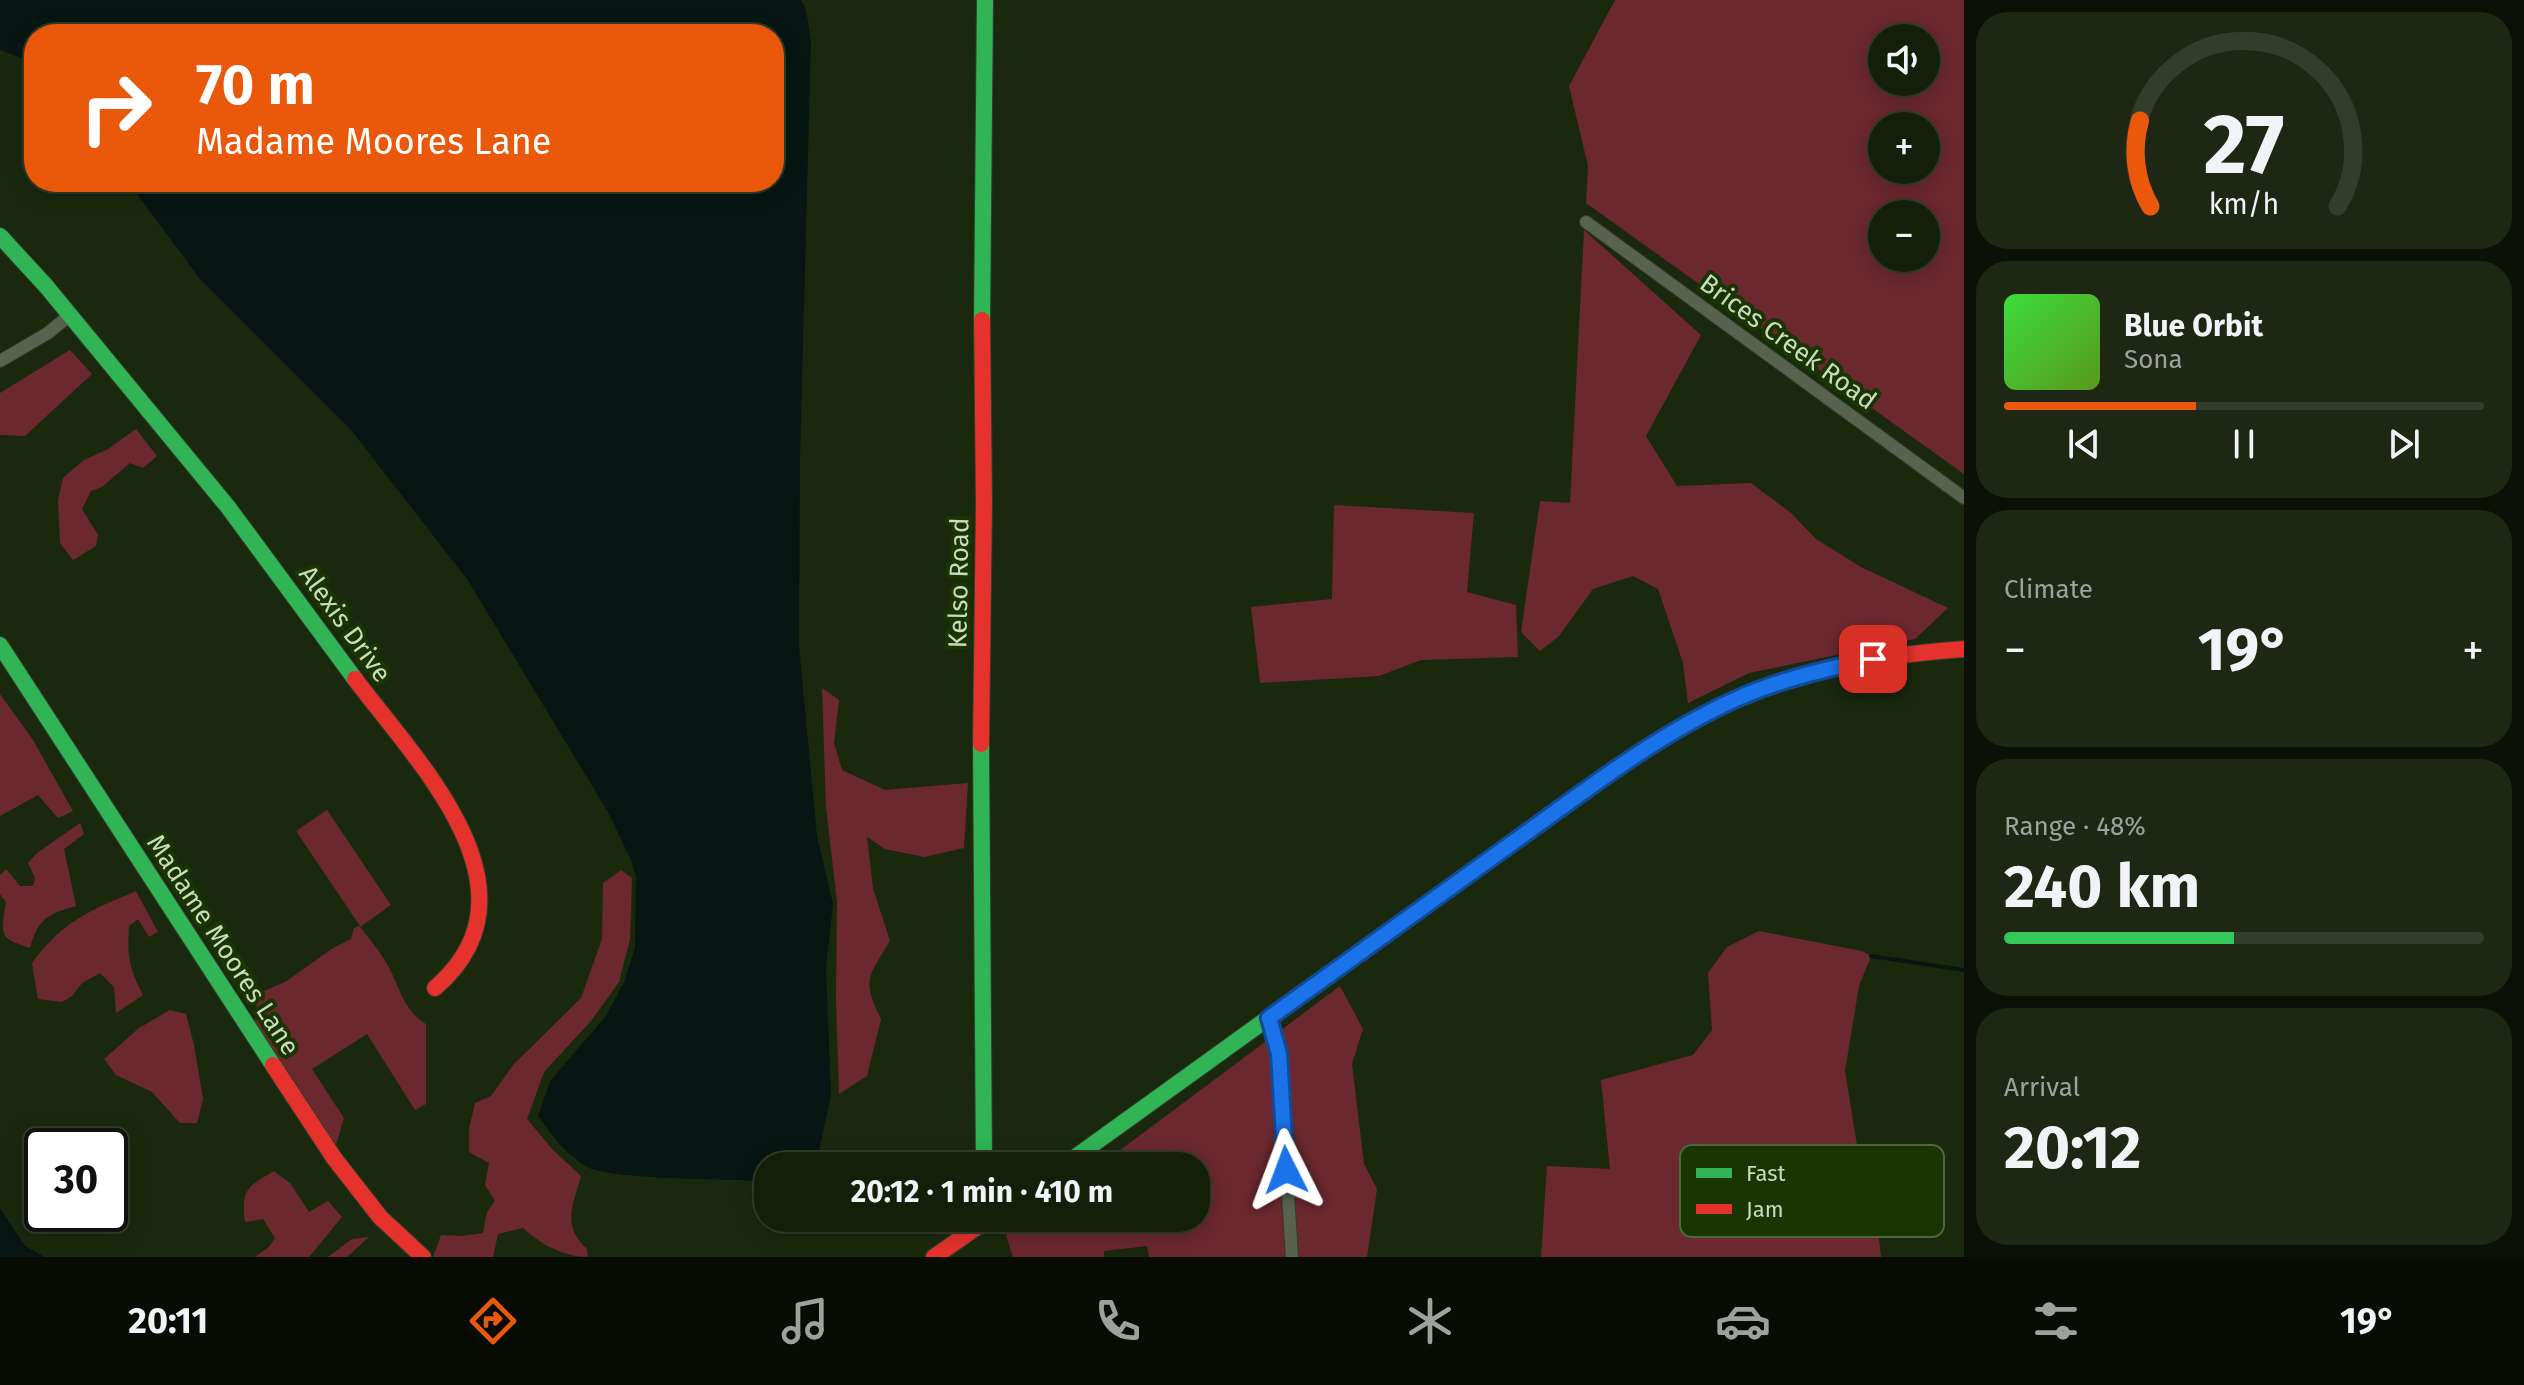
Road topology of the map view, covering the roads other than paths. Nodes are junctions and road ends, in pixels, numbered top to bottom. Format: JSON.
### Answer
{"nodes":[{"id":1,"x":985,"y":0,"type":"edge"},
{"id":2,"x":1586,"y":222,"type":"dead end"},
{"id":3,"x":0,"y":236,"type":"edge"},
{"id":4,"x":70,"y":315,"type":"junction"},
{"id":5,"x":0,"y":361,"type":"edge"},
{"id":6,"x":1964,"y":498,"type":"edge"},
{"id":7,"x":0,"y":645,"type":"edge"},
{"id":8,"x":1964,"y":649,"type":"edge"},
{"id":9,"x":435,"y":988,"type":"dead end"},
{"id":10,"x":1269,"y":1018,"type":"junction"},
{"id":11,"x":984,"y":1152,"type":"edge"},
{"id":12,"x":1082,"y":1152,"type":"edge"},
{"id":13,"x":969,"y":1232,"type":"edge"},
{"id":14,"x":423,"y":1257,"type":"edge"},
{"id":15,"x":934,"y":1257,"type":"edge"},
{"id":16,"x":1292,"y":1257,"type":"edge"}],
"edges":[{"from":1,"to":11,"type":"street","name":"Kelso Road"},
{"from":2,"to":6,"type":"street","name":"Brices Creek Road"},
{"from":3,"to":4,"type":"street","name":"Alexis Drive"},
{"from":4,"to":5,"type":"street"},
{"from":4,"to":9,"type":"street","name":"Alexis Drive"},
{"from":7,"to":14,"type":"street","name":"Madame Moores Lane"},
{"from":8,"to":10,"type":"street"},
{"from":10,"to":12,"type":"street"},
{"from":10,"to":16,"type":"street"},
{"from":13,"to":15,"type":"street"}]}
